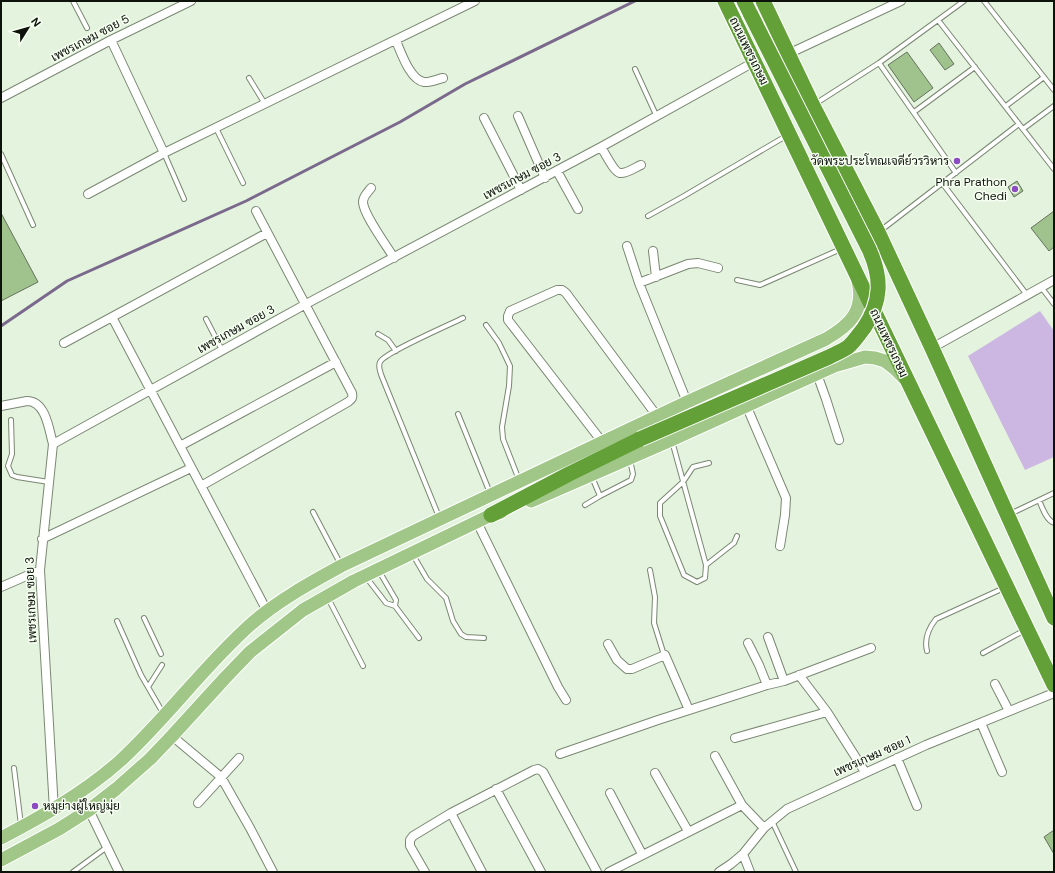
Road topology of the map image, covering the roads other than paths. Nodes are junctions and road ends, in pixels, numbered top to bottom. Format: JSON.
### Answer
{"nodes":[{"id":1,"x":73,"y":1,"type":"edge"},
{"id":2,"x":191,"y":1,"type":"edge"},
{"id":3,"x":475,"y":1,"type":"edge"},
{"id":4,"x":725,"y":1,"type":"edge"},
{"id":5,"x":744,"y":1,"type":"edge"},
{"id":6,"x":763,"y":1,"type":"edge"},
{"id":7,"x":901,"y":1,"type":"edge"},
{"id":8,"x":964,"y":1,"type":"edge"},
{"id":9,"x":984,"y":1,"type":"edge"},
{"id":10,"x":938,"y":20,"type":"junction"},
{"id":11,"x":87,"y":28,"type":"dead end"},
{"id":12,"x":111,"y":40,"type":"junction"},
{"id":13,"x":396,"y":41,"type":"junction"},
{"id":14,"x":788,"y":54,"type":"junction"},
{"id":15,"x":754,"y":62,"type":"junction"},
{"id":16,"x":879,"y":62,"type":"junction"},
{"id":17,"x":975,"y":67,"type":"junction"},
{"id":18,"x":635,"y":69,"type":"dead end"},
{"id":19,"x":1044,"y":77,"type":"junction"},
{"id":20,"x":248,"y":78,"type":"dead end"},
{"id":21,"x":443,"y":78,"type":"dead end"},
{"id":22,"x":1054,"y":90,"type":"edge"},
{"id":23,"x":1,"y":98,"type":"edge"},
{"id":24,"x":265,"y":104,"type":"junction"},
{"id":25,"x":813,"y":106,"type":"junction"},
{"id":26,"x":1006,"y":106,"type":"junction"},
{"id":27,"x":1054,"y":106,"type":"edge"},
{"id":28,"x":914,"y":112,"type":"junction"},
{"id":29,"x":518,"y":116,"type":"dead end"},
{"id":30,"x":657,"y":117,"type":"junction"},
{"id":31,"x":484,"y":118,"type":"dead end"},
{"id":32,"x":1019,"y":124,"type":"junction"},
{"id":33,"x":216,"y":128,"type":"junction"},
{"id":34,"x":1023,"y":129,"type":"junction"},
{"id":35,"x":790,"y":133,"type":"junction"},
{"id":36,"x":602,"y":147,"type":"junction"},
{"id":37,"x":164,"y":153,"type":"junction"},
{"id":38,"x":1,"y":154,"type":"edge"},
{"id":39,"x":1052,"y":163,"type":"edge"},
{"id":40,"x":641,"y":165,"type":"dead end"},
{"id":41,"x":1054,"y":169,"type":"edge"},
{"id":42,"x":557,"y":171,"type":"junction"},
{"id":43,"x":956,"y":174,"type":"junction"},
{"id":44,"x":545,"y":178,"type":"junction"},
{"id":45,"x":243,"y":183,"type":"dead end"},
{"id":46,"x":943,"y":184,"type":"junction"},
{"id":47,"x":371,"y":188,"type":"dead end"},
{"id":48,"x":521,"y":190,"type":"junction"},
{"id":49,"x":88,"y":194,"type":"dead end"},
{"id":50,"x":184,"y":199,"type":"dead end"},
{"id":51,"x":578,"y":209,"type":"dead end"},
{"id":52,"x":256,"y":211,"type":"dead end"},
{"id":53,"x":648,"y":216,"type":"dead end"},
{"id":54,"x":33,"y":225,"type":"dead end"},
{"id":55,"x":878,"y":232,"type":"junction"},
{"id":56,"x":267,"y":233,"type":"junction"},
{"id":57,"x":627,"y":246,"type":"dead end"},
{"id":58,"x":844,"y":248,"type":"junction"},
{"id":59,"x":653,"y":251,"type":"dead end"},
{"id":60,"x":394,"y":258,"type":"junction"},
{"id":61,"x":718,"y":268,"type":"dead end"},
{"id":62,"x":857,"y":275,"type":"junction"},
{"id":63,"x":656,"y":277,"type":"junction"},
{"id":64,"x":737,"y":280,"type":"dead end"},
{"id":65,"x":1054,"y":280,"type":"edge"},
{"id":66,"x":639,"y":283,"type":"junction"},
{"id":67,"x":1041,"y":287,"type":"junction"},
{"id":68,"x":1027,"y":295,"type":"junction"},
{"id":69,"x":306,"y":304,"type":"junction"},
{"id":70,"x":1054,"y":304,"type":"edge"},
{"id":71,"x":112,"y":317,"type":"junction"},
{"id":72,"x":463,"y":318,"type":"dead end"},
{"id":73,"x":206,"y":319,"type":"dead end"},
{"id":74,"x":486,"y":325,"type":"dead end"},
{"id":75,"x":841,"y":331,"type":"junction"},
{"id":76,"x":378,"y":334,"type":"dead end"},
{"id":77,"x":64,"y":343,"type":"dead end"},
{"id":78,"x":932,"y":348,"type":"junction"},
{"id":79,"x":222,"y":351,"type":"junction"},
{"id":80,"x":396,"y":351,"type":"junction"},
{"id":81,"x":853,"y":360,"type":"junction"},
{"id":82,"x":336,"y":362,"type":"junction"},
{"id":83,"x":817,"y":374,"type":"junction"},
{"id":84,"x":907,"y":380,"type":"junction"},
{"id":85,"x":151,"y":390,"type":"junction"},
{"id":86,"x":687,"y":402,"type":"junction"},
{"id":87,"x":746,"y":405,"type":"junction"},
{"id":88,"x":1,"y":406,"type":"edge"},
{"id":89,"x":458,"y":414,"type":"dead end"},
{"id":90,"x":657,"y":416,"type":"junction"},
{"id":91,"x":11,"y":420,"type":"dead end"},
{"id":92,"x":671,"y":440,"type":"junction"},
{"id":93,"x":839,"y":440,"type":"dead end"},
{"id":94,"x":603,"y":443,"type":"junction"},
{"id":95,"x":53,"y":444,"type":"junction"},
{"id":96,"x":180,"y":446,"type":"junction"},
{"id":97,"x":629,"y":458,"type":"junction"},
{"id":98,"x":709,"y":464,"type":"dead end"},
{"id":99,"x":191,"y":468,"type":"junction"},
{"id":100,"x":591,"y":475,"type":"junction"},
{"id":101,"x":49,"y":482,"type":"junction"},
{"id":102,"x":520,"y":482,"type":"junction"},
{"id":103,"x":683,"y":482,"type":"junction"},
{"id":104,"x":201,"y":486,"type":"junction"},
{"id":105,"x":1054,"y":492,"type":"edge"},
{"id":106,"x":491,"y":496,"type":"junction"},
{"id":107,"x":600,"y":496,"type":"junction"},
{"id":108,"x":1039,"y":500,"type":"junction"},
{"id":109,"x":585,"y":504,"type":"dead end"},
{"id":110,"x":313,"y":512,"type":"dead end"},
{"id":111,"x":1008,"y":516,"type":"junction"},
{"id":112,"x":484,"y":519,"type":"junction"},
{"id":113,"x":440,"y":520,"type":"junction"},
{"id":114,"x":1054,"y":523,"type":"edge"},
{"id":115,"x":737,"y":536,"type":"dead end"},
{"id":116,"x":42,"y":539,"type":"junction"},
{"id":117,"x":780,"y":546,"type":"dead end"},
{"id":118,"x":412,"y":553,"type":"junction"},
{"id":119,"x":706,"y":564,"type":"junction"},
{"id":120,"x":341,"y":566,"type":"junction"},
{"id":121,"x":378,"y":569,"type":"junction"},
{"id":122,"x":40,"y":570,"type":"junction"},
{"id":123,"x":650,"y":570,"type":"dead end"},
{"id":124,"x":365,"y":576,"type":"junction"},
{"id":125,"x":1,"y":587,"type":"edge"},
{"id":126,"x":1006,"y":587,"type":"junction"},
{"id":127,"x":327,"y":596,"type":"junction"},
{"id":128,"x":395,"y":606,"type":"junction"},
{"id":129,"x":267,"y":611,"type":"junction"},
{"id":130,"x":144,"y":618,"type":"dead end"},
{"id":131,"x":1054,"y":618,"type":"edge"},
{"id":132,"x":117,"y":621,"type":"dead end"},
{"id":133,"x":1027,"y":629,"type":"junction"},
{"id":134,"x":768,"y":637,"type":"dead end"},
{"id":135,"x":419,"y":638,"type":"dead end"},
{"id":136,"x":484,"y":638,"type":"dead end"},
{"id":137,"x":748,"y":642,"type":"dead end"},
{"id":138,"x":608,"y":644,"type":"dead end"},
{"id":139,"x":871,"y":648,"type":"dead end"},
{"id":140,"x":927,"y":651,"type":"dead end"},
{"id":141,"x":983,"y":653,"type":"dead end"},
{"id":142,"x":161,"y":654,"type":"dead end"},
{"id":143,"x":665,"y":655,"type":"junction"},
{"id":144,"x":162,"y":664,"type":"dead end"},
{"id":145,"x":363,"y":666,"type":"dead end"},
{"id":146,"x":799,"y":675,"type":"junction"},
{"id":147,"x":784,"y":681,"type":"junction"},
{"id":148,"x":995,"y":684,"type":"dead end"},
{"id":149,"x":767,"y":685,"type":"junction"},
{"id":150,"x":1054,"y":685,"type":"edge"},
{"id":151,"x":148,"y":686,"type":"junction"},
{"id":152,"x":1054,"y":693,"type":"edge"},
{"id":153,"x":566,"y":700,"type":"dead end"},
{"id":154,"x":690,"y":710,"type":"junction"},
{"id":155,"x":1009,"y":711,"type":"junction"},
{"id":156,"x":827,"y":712,"type":"junction"},
{"id":157,"x":164,"y":715,"type":"junction"},
{"id":158,"x":981,"y":722,"type":"junction"},
{"id":159,"x":172,"y":736,"type":"junction"},
{"id":160,"x":735,"y":738,"type":"dead end"},
{"id":161,"x":560,"y":754,"type":"dead end"},
{"id":162,"x":715,"y":756,"type":"dead end"},
{"id":163,"x":239,"y":758,"type":"dead end"},
{"id":164,"x":897,"y":758,"type":"junction"},
{"id":165,"x":14,"y":768,"type":"dead end"},
{"id":166,"x":865,"y":772,"type":"junction"},
{"id":167,"x":1002,"y":772,"type":"dead end"},
{"id":168,"x":655,"y":773,"type":"dead end"},
{"id":169,"x":221,"y":777,"type":"junction"},
{"id":170,"x":496,"y":790,"type":"junction"},
{"id":171,"x":610,"y":793,"type":"dead end"},
{"id":172,"x":198,"y":803,"type":"dead end"},
{"id":173,"x":742,"y":805,"type":"junction"},
{"id":174,"x":917,"y":806,"type":"dead end"},
{"id":175,"x":54,"y":810,"type":"junction"},
{"id":176,"x":89,"y":810,"type":"junction"},
{"id":177,"x":451,"y":813,"type":"junction"},
{"id":178,"x":772,"y":821,"type":"junction"},
{"id":179,"x":21,"y":827,"type":"junction"},
{"id":180,"x":764,"y":828,"type":"junction"},
{"id":181,"x":688,"y":831,"type":"junction"},
{"id":182,"x":1,"y":838,"type":"edge"},
{"id":183,"x":107,"y":847,"type":"junction"},
{"id":184,"x":642,"y":854,"type":"junction"},
{"id":185,"x":743,"y":854,"type":"junction"},
{"id":186,"x":1,"y":860,"type":"edge"},
{"id":187,"x":74,"y":872,"type":"edge"},
{"id":188,"x":119,"y":872,"type":"edge"},
{"id":189,"x":272,"y":872,"type":"edge"},
{"id":190,"x":425,"y":872,"type":"edge"},
{"id":191,"x":482,"y":872,"type":"edge"},
{"id":192,"x":540,"y":872,"type":"edge"},
{"id":193,"x":597,"y":872,"type":"edge"},
{"id":194,"x":609,"y":872,"type":"edge"},
{"id":195,"x":719,"y":872,"type":"edge"},
{"id":196,"x":750,"y":872,"type":"edge"},
{"id":197,"x":796,"y":872,"type":"edge"}],
"edges":[{"from":1,"to":11,"type":"lane"},
{"from":2,"to":12,"type":"street","name":"เพชรเกษม ซอย 5"},
{"from":3,"to":13,"type":"street"},
{"from":4,"to":15,"type":"highway","name":"ถนนเพชรเกษม"},
{"from":5,"to":112,"type":"highway","bridge":true},
{"from":6,"to":14,"type":"highway"},
{"from":7,"to":14,"type":"street"},
{"from":8,"to":10,"type":"lane"},
{"from":9,"to":19,"type":"lane"},
{"from":10,"to":16,"type":"lane"},
{"from":10,"to":17,"type":"lane"},
{"from":12,"to":23,"type":"street","name":"เพชรเกษม ซอย 5"},
{"from":12,"to":37,"type":"street"},
{"from":13,"to":21,"type":"street"},
{"from":13,"to":24,"type":"street"},
{"from":14,"to":25,"type":"highway"},
{"from":15,"to":30,"type":"street","name":"เพชรเกษม ซอย 3"},
{"from":15,"to":35,"type":"highway","name":"ถนนเพชรเกษม"},
{"from":16,"to":25,"type":"lane"},
{"from":16,"to":28,"type":"lane"},
{"from":17,"to":26,"type":"lane"},
{"from":17,"to":28,"type":"lane"},
{"from":18,"to":30,"type":"lane"},
{"from":19,"to":22,"type":"lane"},
{"from":19,"to":26,"type":"lane"},
{"from":20,"to":24,"type":"lane"},
{"from":24,"to":33,"type":"street"},
{"from":25,"to":55,"type":"highway"},
{"from":26,"to":32,"type":"lane"},
{"from":27,"to":34,"type":"lane"},
{"from":28,"to":43,"type":"lane"},
{"from":29,"to":44,"type":"street"},
{"from":30,"to":36,"type":"street","name":"เพชรเกษม ซอย 3"},
{"from":31,"to":48,"type":"street"},
{"from":32,"to":34,"type":"lane"},
{"from":32,"to":43,"type":"lane"},
{"from":33,"to":37,"type":"street"},
{"from":33,"to":45,"type":"lane"},
{"from":34,"to":39,"type":"lane"},
{"from":35,"to":53,"type":"lane"},
{"from":35,"to":58,"type":"highway","name":"ถนนเพชรเกษม"},
{"from":36,"to":40,"type":"street"},
{"from":36,"to":42,"type":"street","name":"เพชรเกษม ซอย 3"},
{"from":37,"to":49,"type":"street"},
{"from":37,"to":50,"type":"lane"},
{"from":38,"to":54,"type":"lane"},
{"from":39,"to":41,"type":"lane"},
{"from":42,"to":44,"type":"street","name":"เพชรเกษม ซอย 3"},
{"from":42,"to":51,"type":"street"},
{"from":43,"to":46,"type":"lane"},
{"from":44,"to":48,"type":"street","name":"เพชรเกษม ซอย 3"},
{"from":46,"to":55,"type":"lane"},
{"from":46,"to":68,"type":"lane"},
{"from":47,"to":60,"type":"street"},
{"from":48,"to":60,"type":"street","name":"เพชรเกษม ซอย 3"},
{"from":52,"to":56,"type":"street"},
{"from":55,"to":78,"type":"highway"},
{"from":56,"to":69,"type":"street"},
{"from":56,"to":71,"type":"street"},
{"from":57,"to":66,"type":"street"},
{"from":58,"to":62,"type":"highway","name":"ถนนเพชรเกษม"},
{"from":58,"to":64,"type":"lane"},
{"from":59,"to":63,"type":"street"},
{"from":60,"to":69,"type":"street","name":"เพชรเกษม ซอย 3"},
{"from":61,"to":63,"type":"street"},
{"from":62,"to":75,"type":"main road"},
{"from":62,"to":84,"type":"highway","name":"ถนนเพชรเกษม"},
{"from":63,"to":66,"type":"street"},
{"from":65,"to":67,"type":"street"},
{"from":66,"to":86,"type":"street"},
{"from":67,"to":68,"type":"street"},
{"from":67,"to":70,"type":"lane"},
{"from":68,"to":78,"type":"street"},
{"from":69,"to":79,"type":"street","name":"เพชรเกษม ซอย 3"},
{"from":69,"to":82,"type":"street"},
{"from":71,"to":77,"type":"street"},
{"from":71,"to":85,"type":"street"},
{"from":72,"to":80,"type":"lane"},
{"from":73,"to":79,"type":"lane"},
{"from":74,"to":102,"type":"lane"},
{"from":75,"to":81,"type":"main road"},
{"from":75,"to":86,"type":"main road"},
{"from":76,"to":80,"type":"lane"},
{"from":78,"to":111,"type":"highway"},
{"from":79,"to":85,"type":"street","name":"เพชรเกษม ซอย 3"},
{"from":80,"to":113,"type":"lane"},
{"from":81,"to":83,"type":"main road"},
{"from":81,"to":84,"type":"main road"},
{"from":82,"to":96,"type":"street"},
{"from":82,"to":104,"type":"street"},
{"from":83,"to":87,"type":"main road"},
{"from":83,"to":93,"type":"street"},
{"from":84,"to":126,"type":"highway","name":"ถนนเพชรเกษม"},
{"from":85,"to":95,"type":"street","name":"เพชรเกษม ซอย 3"},
{"from":85,"to":96,"type":"street"},
{"from":86,"to":90,"type":"main road"},
{"from":87,"to":92,"type":"main road"},
{"from":87,"to":117,"type":"street"},
{"from":88,"to":95,"type":"street"},
{"from":89,"to":106,"type":"lane"},
{"from":90,"to":94,"type":"main road"},
{"from":90,"to":94,"type":"street"},
{"from":91,"to":101,"type":"lane"},
{"from":92,"to":97,"type":"main road"},
{"from":92,"to":103,"type":"lane"},
{"from":94,"to":102,"type":"main road"},
{"from":95,"to":101,"type":"street","name":"เพชรเกษม ซอย 3"},
{"from":96,"to":99,"type":"street"},
{"from":97,"to":100,"type":"main road"},
{"from":97,"to":107,"type":"lane"},
{"from":98,"to":103,"type":"lane"},
{"from":99,"to":104,"type":"street"},
{"from":99,"to":116,"type":"street"},
{"from":100,"to":107,"type":"lane"},
{"from":100,"to":112,"type":"main road"},
{"from":101,"to":116,"type":"street","name":"เพชรเกษม ซอย 3"},
{"from":102,"to":106,"type":"main road"},
{"from":103,"to":119,"type":"lane"},
{"from":103,"to":119,"type":"lane"},
{"from":104,"to":129,"type":"street"},
{"from":105,"to":108,"type":"lane"},
{"from":106,"to":113,"type":"main road"},
{"from":107,"to":109,"type":"lane"},
{"from":108,"to":111,"type":"lane"},
{"from":108,"to":114,"type":"lane"},
{"from":110,"to":120,"type":"lane"},
{"from":111,"to":131,"type":"highway"},
{"from":112,"to":118,"type":"main road"},
{"from":112,"to":153,"type":"street"},
{"from":113,"to":120,"type":"main road"},
{"from":115,"to":119,"type":"lane"},
{"from":116,"to":122,"type":"street","name":"เพชรเกษม ซอย 3"},
{"from":118,"to":121,"type":"main road"},
{"from":118,"to":136,"type":"lane"},
{"from":120,"to":129,"type":"main road"},
{"from":121,"to":124,"type":"main road"},
{"from":121,"to":128,"type":"lane"},
{"from":122,"to":125,"type":"street"},
{"from":122,"to":175,"type":"street","name":"เพชรเกษม ซอย 3"},
{"from":123,"to":143,"type":"lane"},
{"from":124,"to":127,"type":"main road"},
{"from":124,"to":128,"type":"lane"},
{"from":126,"to":133,"type":"highway","name":"ถนนเพชรเกษม"},
{"from":126,"to":140,"type":"lane"},
{"from":127,"to":145,"type":"lane"},
{"from":127,"to":159,"type":"main road"},
{"from":128,"to":135,"type":"lane"},
{"from":129,"to":157,"type":"main road"},
{"from":130,"to":142,"type":"lane"},
{"from":132,"to":151,"type":"lane"},
{"from":133,"to":141,"type":"lane"},
{"from":133,"to":150,"type":"highway","name":"ถนนเพชรเกษม"},
{"from":134,"to":147,"type":"street"},
{"from":137,"to":149,"type":"street"},
{"from":138,"to":143,"type":"street"},
{"from":139,"to":146,"type":"street"},
{"from":143,"to":154,"type":"street"},
{"from":144,"to":151,"type":"lane"},
{"from":146,"to":147,"type":"street"},
{"from":146,"to":156,"type":"street"},
{"from":147,"to":149,"type":"street"},
{"from":148,"to":155,"type":"street"},
{"from":149,"to":154,"type":"street"},
{"from":151,"to":157,"type":"lane"},
{"from":152,"to":155,"type":"street","name":"เพชรเกษม ซอย 1"},
{"from":154,"to":161,"type":"street"},
{"from":155,"to":158,"type":"street","name":"เพชรเกษม ซอย 1"},
{"from":156,"to":160,"type":"street"},
{"from":156,"to":166,"type":"street"},
{"from":157,"to":175,"type":"main road"},
{"from":158,"to":164,"type":"street","name":"เพชรเกษม ซอย 1"},
{"from":158,"to":167,"type":"street"},
{"from":159,"to":169,"type":"street"},
{"from":159,"to":176,"type":"main road"},
{"from":162,"to":173,"type":"street"},
{"from":163,"to":169,"type":"street"},
{"from":164,"to":166,"type":"street","name":"เพชรเกษม ซอย 1"},
{"from":164,"to":174,"type":"street"},
{"from":165,"to":179,"type":"lane"},
{"from":166,"to":178,"type":"street","name":"เพชรเกษม ซอย 1"},
{"from":168,"to":181,"type":"street"},
{"from":169,"to":172,"type":"street"},
{"from":169,"to":189,"type":"street"},
{"from":170,"to":177,"type":"street"},
{"from":170,"to":192,"type":"street"},
{"from":170,"to":193,"type":"street"},
{"from":171,"to":184,"type":"street"},
{"from":173,"to":180,"type":"street"},
{"from":173,"to":181,"type":"street"},
{"from":175,"to":179,"type":"main road"},
{"from":176,"to":183,"type":"street"},
{"from":176,"to":186,"type":"main road"},
{"from":177,"to":190,"type":"street"},
{"from":177,"to":191,"type":"street"},
{"from":178,"to":180,"type":"street","name":"เพชรเกษม ซอย 1"},
{"from":178,"to":197,"type":"lane"},
{"from":179,"to":182,"type":"main road"},
{"from":180,"to":185,"type":"street","name":"เพชรเกษม ซอย 1"},
{"from":181,"to":184,"type":"street"},
{"from":183,"to":187,"type":"lane"},
{"from":183,"to":188,"type":"street"},
{"from":184,"to":194,"type":"street"},
{"from":185,"to":195,"type":"street","name":"เพชรเกษม ซอย 1"},
{"from":185,"to":196,"type":"street"}]}
